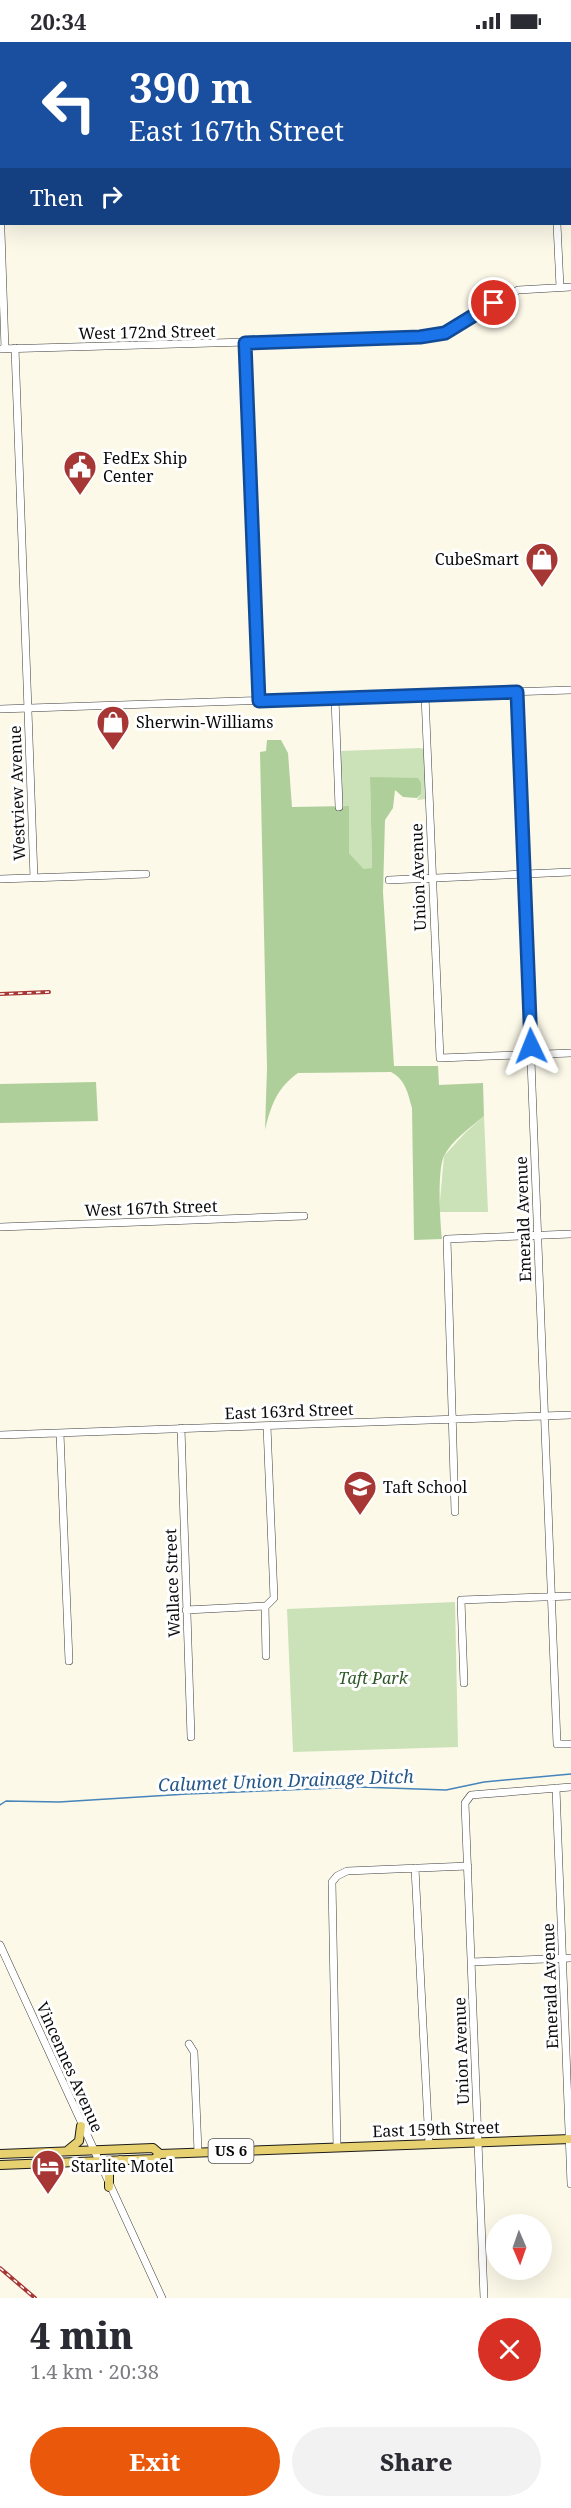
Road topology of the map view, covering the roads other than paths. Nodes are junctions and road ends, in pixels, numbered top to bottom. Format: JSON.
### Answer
{"nodes":[{"id":1,"x":0,"y":225,"type":"edge"},
{"id":2,"x":557,"y":225,"type":"edge"},
{"id":3,"x":560,"y":287,"type":"junction"},
{"id":4,"x":571,"y":287,"type":"edge"},
{"id":5,"x":245,"y":343,"type":"junction"},
{"id":6,"x":15,"y":348,"type":"junction"},
{"id":7,"x":3,"y":349,"type":"edge"},
{"id":8,"x":571,"y":690,"type":"edge"},
{"id":9,"x":517,"y":692,"type":"junction"},
{"id":10,"x":425,"y":695,"type":"junction"},
{"id":11,"x":335,"y":698,"type":"junction"},
{"id":12,"x":259,"y":701,"type":"junction"},
{"id":13,"x":28,"y":708,"type":"junction"},
{"id":14,"x":0,"y":709,"type":"edge"},
{"id":15,"x":339,"y":807,"type":"dead end"},
{"id":16,"x":571,"y":872,"type":"edge"},
{"id":17,"x":146,"y":874,"type":"dead end"},
{"id":18,"x":524,"y":874,"type":"junction"},
{"id":19,"x":34,"y":878,"type":"junction"},
{"id":20,"x":431,"y":878,"type":"junction"},
{"id":21,"x":0,"y":879,"type":"edge"},
{"id":22,"x":388,"y":880,"type":"dead end"},
{"id":23,"x":571,"y":1053,"type":"edge"},
{"id":24,"x":531,"y":1055,"type":"junction"},
{"id":25,"x":304,"y":1216,"type":"dead end"},
{"id":26,"x":0,"y":1227,"type":"edge"},
{"id":27,"x":571,"y":1234,"type":"edge"},
{"id":28,"x":538,"y":1236,"type":"junction"},
{"id":29,"x":571,"y":1415,"type":"edge"},
{"id":30,"x":544,"y":1416,"type":"junction"},
{"id":31,"x":452,"y":1419,"type":"junction"},
{"id":32,"x":267,"y":1426,"type":"junction"},
{"id":33,"x":180,"y":1428,"type":"junction"},
{"id":34,"x":60,"y":1433,"type":"junction"},
{"id":35,"x":0,"y":1435,"type":"edge"},
{"id":36,"x":455,"y":1512,"type":"dead end"},
{"id":37,"x":550,"y":1596,"type":"junction"},
{"id":38,"x":571,"y":1596,"type":"edge"},
{"id":39,"x":265,"y":1606,"type":"junction"},
{"id":40,"x":186,"y":1610,"type":"junction"},
{"id":41,"x":266,"y":1656,"type":"dead end"},
{"id":42,"x":69,"y":1661,"type":"dead end"},
{"id":43,"x":464,"y":1683,"type":"dead end"},
{"id":44,"x":191,"y":1737,"type":"dead end"},
{"id":45,"x":571,"y":1744,"type":"edge"},
{"id":46,"x":571,"y":1787,"type":"edge"},
{"id":47,"x":556,"y":1788,"type":"junction"},
{"id":48,"x":468,"y":1866,"type":"junction"},
{"id":49,"x":415,"y":1868,"type":"junction"},
{"id":50,"x":0,"y":1945,"type":"edge"},
{"id":51,"x":562,"y":1958,"type":"junction"},
{"id":52,"x":571,"y":1958,"type":"edge"},
{"id":53,"x":471,"y":1962,"type":"junction"},
{"id":54,"x":189,"y":2044,"type":"dead end"},
{"id":55,"x":81,"y":2126,"type":"junction"},
{"id":56,"x":570,"y":2139,"type":"edge"},
{"id":57,"x":478,"y":2142,"type":"junction"},
{"id":58,"x":429,"y":2144,"type":"junction"},
{"id":59,"x":337,"y":2147,"type":"junction"},
{"id":60,"x":92,"y":2150,"type":"junction"},
{"id":61,"x":67,"y":2151,"type":"junction"},
{"id":62,"x":198,"y":2152,"type":"junction"},
{"id":63,"x":0,"y":2154,"type":"edge"},
{"id":64,"x":160,"y":2154,"type":"junction"},
{"id":65,"x":120,"y":2160,"type":"junction"},
{"id":66,"x":97,"y":2161,"type":"junction"},
{"id":67,"x":0,"y":2165,"type":"edge"},
{"id":68,"x":571,"y":2184,"type":"edge"},
{"id":69,"x":109,"y":2187,"type":"junction"},
{"id":70,"x":162,"y":2298,"type":"edge"},
{"id":71,"x":484,"y":2298,"type":"edge"}],
"edges":[{"from":1,"to":7,"type":"street"},
{"from":2,"to":3,"type":"street"},
{"from":3,"to":4,"type":"street","name":"West 172nd Street"},
{"from":3,"to":5,"type":"street","name":"West 172nd Street"},
{"from":5,"to":6,"type":"street","name":"West 172nd Street"},
{"from":5,"to":12,"type":"street"},
{"from":6,"to":7,"type":"street","name":"West 172nd Street"},
{"from":6,"to":13,"type":"street","name":"Westview Avenue"},
{"from":8,"to":9,"type":"street"},
{"from":9,"to":10,"type":"street"},
{"from":9,"to":18,"type":"street","name":"Emerald Avenue"},
{"from":10,"to":11,"type":"street"},
{"from":10,"to":20,"type":"street","name":"Union Avenue"},
{"from":11,"to":12,"type":"street"},
{"from":11,"to":15,"type":"street"},
{"from":12,"to":13,"type":"street"},
{"from":13,"to":14,"type":"street"},
{"from":13,"to":19,"type":"street","name":"Westview Avenue"},
{"from":16,"to":18,"type":"street"},
{"from":17,"to":19,"type":"street"},
{"from":18,"to":20,"type":"street"},
{"from":18,"to":24,"type":"street","name":"Emerald Avenue"},
{"from":19,"to":21,"type":"street"},
{"from":20,"to":22,"type":"street"},
{"from":20,"to":24,"type":"street","name":"Union Avenue"},
{"from":23,"to":24,"type":"street"},
{"from":24,"to":28,"type":"street","name":"Emerald Avenue"},
{"from":25,"to":26,"type":"street","name":"West 167th Street"},
{"from":27,"to":28,"type":"street"},
{"from":28,"to":30,"type":"street","name":"Emerald Avenue"},
{"from":28,"to":31,"type":"street"},
{"from":29,"to":30,"type":"street","name":"East 163rd Street"},
{"from":30,"to":31,"type":"street","name":"East 163rd Street"},
{"from":30,"to":37,"type":"street","name":"Emerald Avenue"},
{"from":31,"to":32,"type":"street","name":"East 163rd Street"},
{"from":31,"to":36,"type":"street"},
{"from":32,"to":33,"type":"street","name":"East 163rd Street"},
{"from":32,"to":39,"type":"street"},
{"from":33,"to":34,"type":"street","name":"East 163rd Street"},
{"from":33,"to":40,"type":"street","name":"Wallace Street"},
{"from":34,"to":35,"type":"street","name":"East 163rd Street"},
{"from":34,"to":42,"type":"street"},
{"from":37,"to":38,"type":"street"},
{"from":37,"to":43,"type":"street"},
{"from":37,"to":45,"type":"street","name":"Emerald Avenue"},
{"from":39,"to":40,"type":"street"},
{"from":39,"to":41,"type":"street"},
{"from":40,"to":44,"type":"street","name":"Wallace Street"},
{"from":46,"to":47,"type":"street"},
{"from":47,"to":48,"type":"street","name":"Union Avenue"},
{"from":47,"to":51,"type":"street","name":"Emerald Avenue"},
{"from":48,"to":49,"type":"street"},
{"from":48,"to":53,"type":"street","name":"Union Avenue"},
{"from":49,"to":58,"type":"street"},
{"from":49,"to":59,"type":"street"},
{"from":50,"to":55,"type":"street","name":"Vincennes Avenue"},
{"from":51,"to":52,"type":"street"},
{"from":51,"to":53,"type":"street"},
{"from":51,"to":56,"type":"street","name":"Emerald Avenue"},
{"from":53,"to":57,"type":"street","name":"Union Avenue"},
{"from":54,"to":62,"type":"street"},
{"from":55,"to":60,"type":"street","name":"Vincennes Avenue"},
{"from":55,"to":61,"type":"main road"},
{"from":56,"to":57,"type":"main road","name":"East 159th Street","number":"US 6"},
{"from":56,"to":68,"type":"street","name":"Emerald Avenue"},
{"from":57,"to":58,"type":"main road","name":"East 159th Street","number":"US 6"},
{"from":57,"to":71,"type":"street","name":"Union Avenue"},
{"from":58,"to":59,"type":"main road","name":"East 159th Street","number":"US 6"},
{"from":59,"to":62,"type":"main road","name":"East 159th Street","number":"US 6"},
{"from":60,"to":61,"type":"main road","number":"US 6"},
{"from":60,"to":64,"type":"main road","number":"US 6"},
{"from":60,"to":66,"type":"street","name":"Vincennes Avenue"},
{"from":61,"to":63,"type":"main road","number":"US 6"},
{"from":62,"to":64,"type":"main road","number":"US 6"},
{"from":64,"to":65,"type":"main road","number":"US 6"},
{"from":65,"to":66,"type":"main road","number":"US 6"},
{"from":65,"to":69,"type":"main road"},
{"from":66,"to":67,"type":"main road","number":"US 6"},
{"from":66,"to":69,"type":"street","name":"Vincennes Avenue"},
{"from":69,"to":70,"type":"street","name":"Vincennes Avenue"}]}
